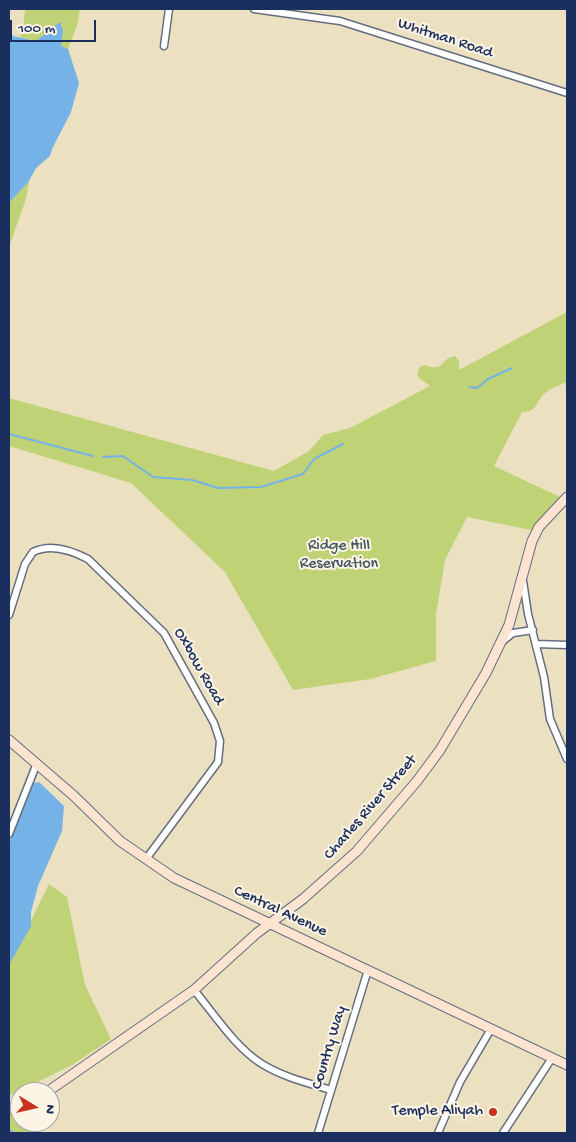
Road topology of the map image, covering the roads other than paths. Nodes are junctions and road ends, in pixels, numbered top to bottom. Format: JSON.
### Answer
{"nodes":[{"id":1,"x":169,"y":9,"type":"edge"},
{"id":2,"x":254,"y":9,"type":"edge"},
{"id":3,"x":164,"y":46,"type":"dead end"},
{"id":4,"x":567,"y":92,"type":"edge"},
{"id":5,"x":567,"y":497,"type":"edge"},
{"id":6,"x":522,"y":579,"type":"junction"},
{"id":7,"x":9,"y":615,"type":"edge"},
{"id":8,"x":532,"y":630,"type":"junction"},
{"id":9,"x":503,"y":641,"type":"junction"},
{"id":10,"x":536,"y":644,"type":"junction"},
{"id":11,"x":567,"y":644,"type":"edge"},
{"id":12,"x":9,"y":740,"type":"edge"},
{"id":13,"x":567,"y":759,"type":"edge"},
{"id":14,"x":37,"y":763,"type":"junction"},
{"id":15,"x":9,"y":834,"type":"edge"},
{"id":16,"x":146,"y":860,"type":"junction"},
{"id":17,"x":269,"y":925,"type":"junction"},
{"id":18,"x":368,"y":970,"type":"junction"},
{"id":19,"x":194,"y":990,"type":"junction"},
{"id":20,"x":491,"y":1029,"type":"junction"},
{"id":21,"x":552,"y":1058,"type":"junction"},
{"id":22,"x":567,"y":1065,"type":"edge"},
{"id":23,"x":60,"y":1083,"type":"edge"},
{"id":24,"x":331,"y":1090,"type":"junction"},
{"id":25,"x":318,"y":1133,"type":"edge"},
{"id":26,"x":438,"y":1133,"type":"edge"},
{"id":27,"x":503,"y":1133,"type":"edge"}],
"edges":[{"from":1,"to":3,"type":"street"},
{"from":2,"to":4,"type":"street","name":"Whitman Road"},
{"from":5,"to":6,"type":"street","name":"Charles River Street"},
{"from":6,"to":8,"type":"street"},
{"from":6,"to":9,"type":"street","name":"Charles River Street"},
{"from":7,"to":16,"type":"street","name":"Oxbow Road"},
{"from":8,"to":9,"type":"street"},
{"from":8,"to":10,"type":"street"},
{"from":9,"to":17,"type":"street","name":"Charles River Street"},
{"from":10,"to":11,"type":"street"},
{"from":10,"to":13,"type":"street"},
{"from":12,"to":14,"type":"street","name":"Central Avenue"},
{"from":14,"to":15,"type":"street"},
{"from":14,"to":16,"type":"street","name":"Central Avenue"},
{"from":16,"to":17,"type":"street","name":"Central Avenue"},
{"from":17,"to":18,"type":"street","name":"Central Avenue"},
{"from":17,"to":19,"type":"street","name":"Charles River Street"},
{"from":18,"to":20,"type":"street","name":"Central Avenue"},
{"from":18,"to":24,"type":"street","name":"Country Way"},
{"from":19,"to":23,"type":"street","name":"Charles River Street"},
{"from":19,"to":24,"type":"street"},
{"from":20,"to":21,"type":"street","name":"Central Avenue"},
{"from":20,"to":26,"type":"street"},
{"from":21,"to":22,"type":"street","name":"Central Avenue"},
{"from":21,"to":27,"type":"street"},
{"from":24,"to":25,"type":"street","name":"Country Way"}]}
